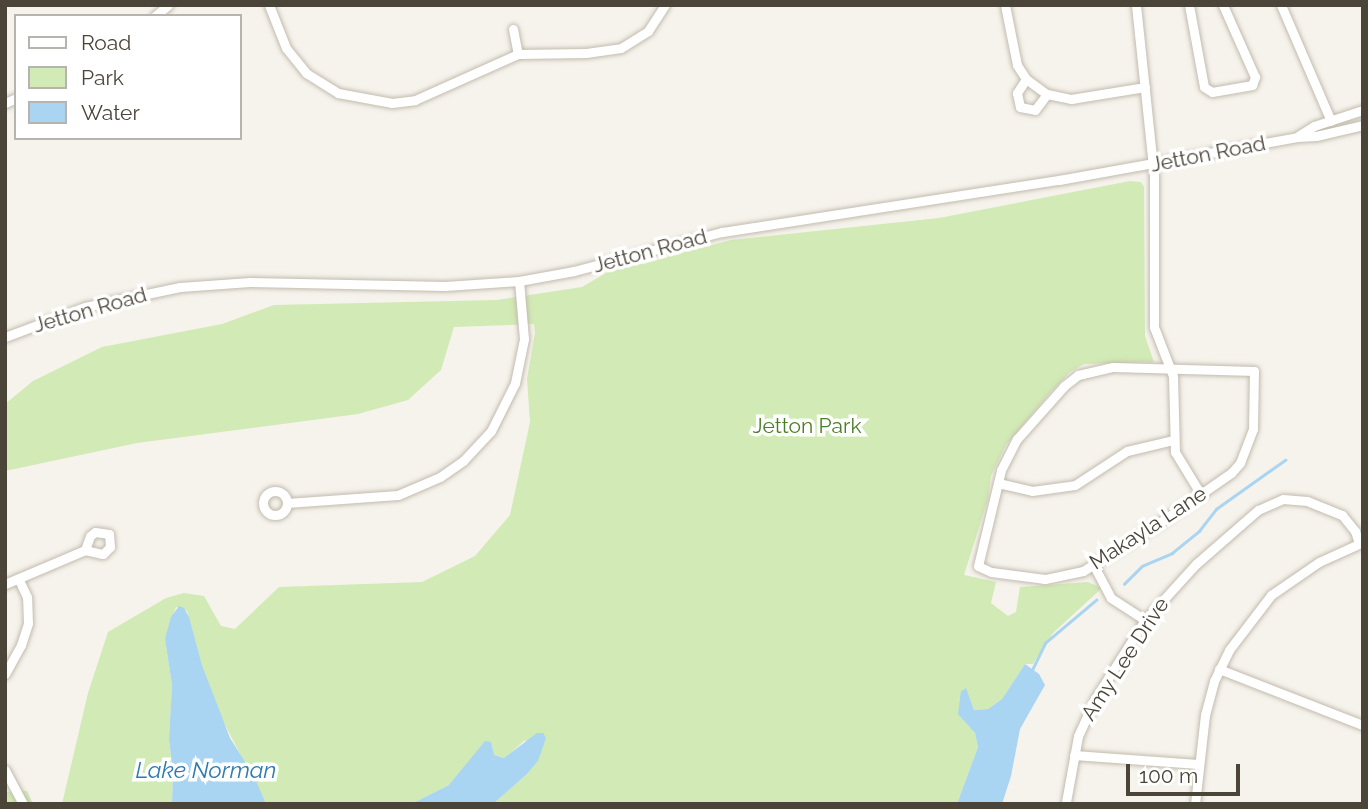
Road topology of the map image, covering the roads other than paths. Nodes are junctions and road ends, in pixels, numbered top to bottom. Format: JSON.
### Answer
{"nodes":[{"id":1,"x":269,"y":5,"type":"edge"},
{"id":2,"x":664,"y":5,"type":"edge"},
{"id":3,"x":1005,"y":5,"type":"edge"},
{"id":4,"x":1136,"y":5,"type":"edge"},
{"id":5,"x":1189,"y":5,"type":"edge"},
{"id":6,"x":1223,"y":5,"type":"edge"},
{"id":7,"x":1281,"y":5,"type":"edge"},
{"id":8,"x":513,"y":29,"type":"dead end"},
{"id":9,"x":518,"y":54,"type":"junction"},
{"id":10,"x":1026,"y":79,"type":"junction"},
{"id":11,"x":1145,"y":87,"type":"junction"},
{"id":12,"x":1047,"y":94,"type":"junction"},
{"id":13,"x":1363,"y":110,"type":"edge"},
{"id":14,"x":1331,"y":121,"type":"junction"},
{"id":15,"x":1363,"y":125,"type":"edge"},
{"id":16,"x":1297,"y":137,"type":"junction"},
{"id":17,"x":1151,"y":165,"type":"junction"},
{"id":18,"x":519,"y":281,"type":"junction"},
{"id":19,"x":5,"y":337,"type":"edge"},
{"id":20,"x":1170,"y":370,"type":"junction"},
{"id":21,"x":1172,"y":440,"type":"junction"},
{"id":22,"x":998,"y":483,"type":"junction"},
{"id":23,"x":1200,"y":493,"type":"junction"},
{"id":24,"x":287,"y":503,"type":"dead end"},
{"id":25,"x":1361,"y":543,"type":"edge"},
{"id":26,"x":85,"y":550,"type":"dead end"},
{"id":27,"x":1094,"y":566,"type":"junction"},
{"id":28,"x":19,"y":580,"type":"junction"},
{"id":29,"x":5,"y":584,"type":"edge"},
{"id":30,"x":1145,"y":620,"type":"junction"},
{"id":31,"x":1219,"y":669,"type":"junction"},
{"id":32,"x":5,"y":674,"type":"edge"},
{"id":33,"x":1363,"y":725,"type":"edge"},
{"id":34,"x":1074,"y":755,"type":"junction"},
{"id":35,"x":1198,"y":764,"type":"junction"},
{"id":36,"x":5,"y":770,"type":"edge"},
{"id":37,"x":1066,"y":802,"type":"dead end"},
{"id":38,"x":23,"y":804,"type":"edge"},
{"id":39,"x":1195,"y":804,"type":"edge"}],
"edges":[{"from":1,"to":9,"type":"street"},
{"from":2,"to":9,"type":"street"},
{"from":3,"to":10,"type":"street"},
{"from":4,"to":11,"type":"street"},
{"from":5,"to":6,"type":"street"},
{"from":7,"to":14,"type":"street"},
{"from":8,"to":9,"type":"street"},
{"from":10,"to":12,"type":"street"},
{"from":10,"to":12,"type":"street"},
{"from":11,"to":12,"type":"street"},
{"from":11,"to":17,"type":"street"},
{"from":13,"to":14,"type":"street","name":"Jetton Road"},
{"from":14,"to":16,"type":"street","name":"Jetton Road"},
{"from":15,"to":16,"type":"street","name":"Jetton Road"},
{"from":16,"to":17,"type":"street","name":"Jetton Road"},
{"from":17,"to":18,"type":"street","name":"Jetton Road"},
{"from":17,"to":20,"type":"street"},
{"from":18,"to":19,"type":"street","name":"Jetton Road"},
{"from":18,"to":24,"type":"street"},
{"from":20,"to":21,"type":"street"},
{"from":20,"to":22,"type":"street","name":"Makayla Lane"},
{"from":20,"to":23,"type":"street","name":"Makayla Lane"},
{"from":21,"to":22,"type":"street"},
{"from":21,"to":23,"type":"street"},
{"from":22,"to":27,"type":"street","name":"Makayla Lane"},
{"from":23,"to":27,"type":"street","name":"Makayla Lane"},
{"from":25,"to":30,"type":"street","name":"Amy Lee Drive"},
{"from":25,"to":31,"type":"street"},
{"from":26,"to":28,"type":"street"},
{"from":27,"to":30,"type":"street"},
{"from":28,"to":29,"type":"street"},
{"from":28,"to":32,"type":"street"},
{"from":30,"to":34,"type":"street","name":"Amy Lee Drive"},
{"from":31,"to":33,"type":"street"},
{"from":31,"to":35,"type":"street"},
{"from":34,"to":35,"type":"street"},
{"from":34,"to":37,"type":"street","name":"Amy Lee Drive"},
{"from":35,"to":39,"type":"street"},
{"from":36,"to":38,"type":"street"}]}
